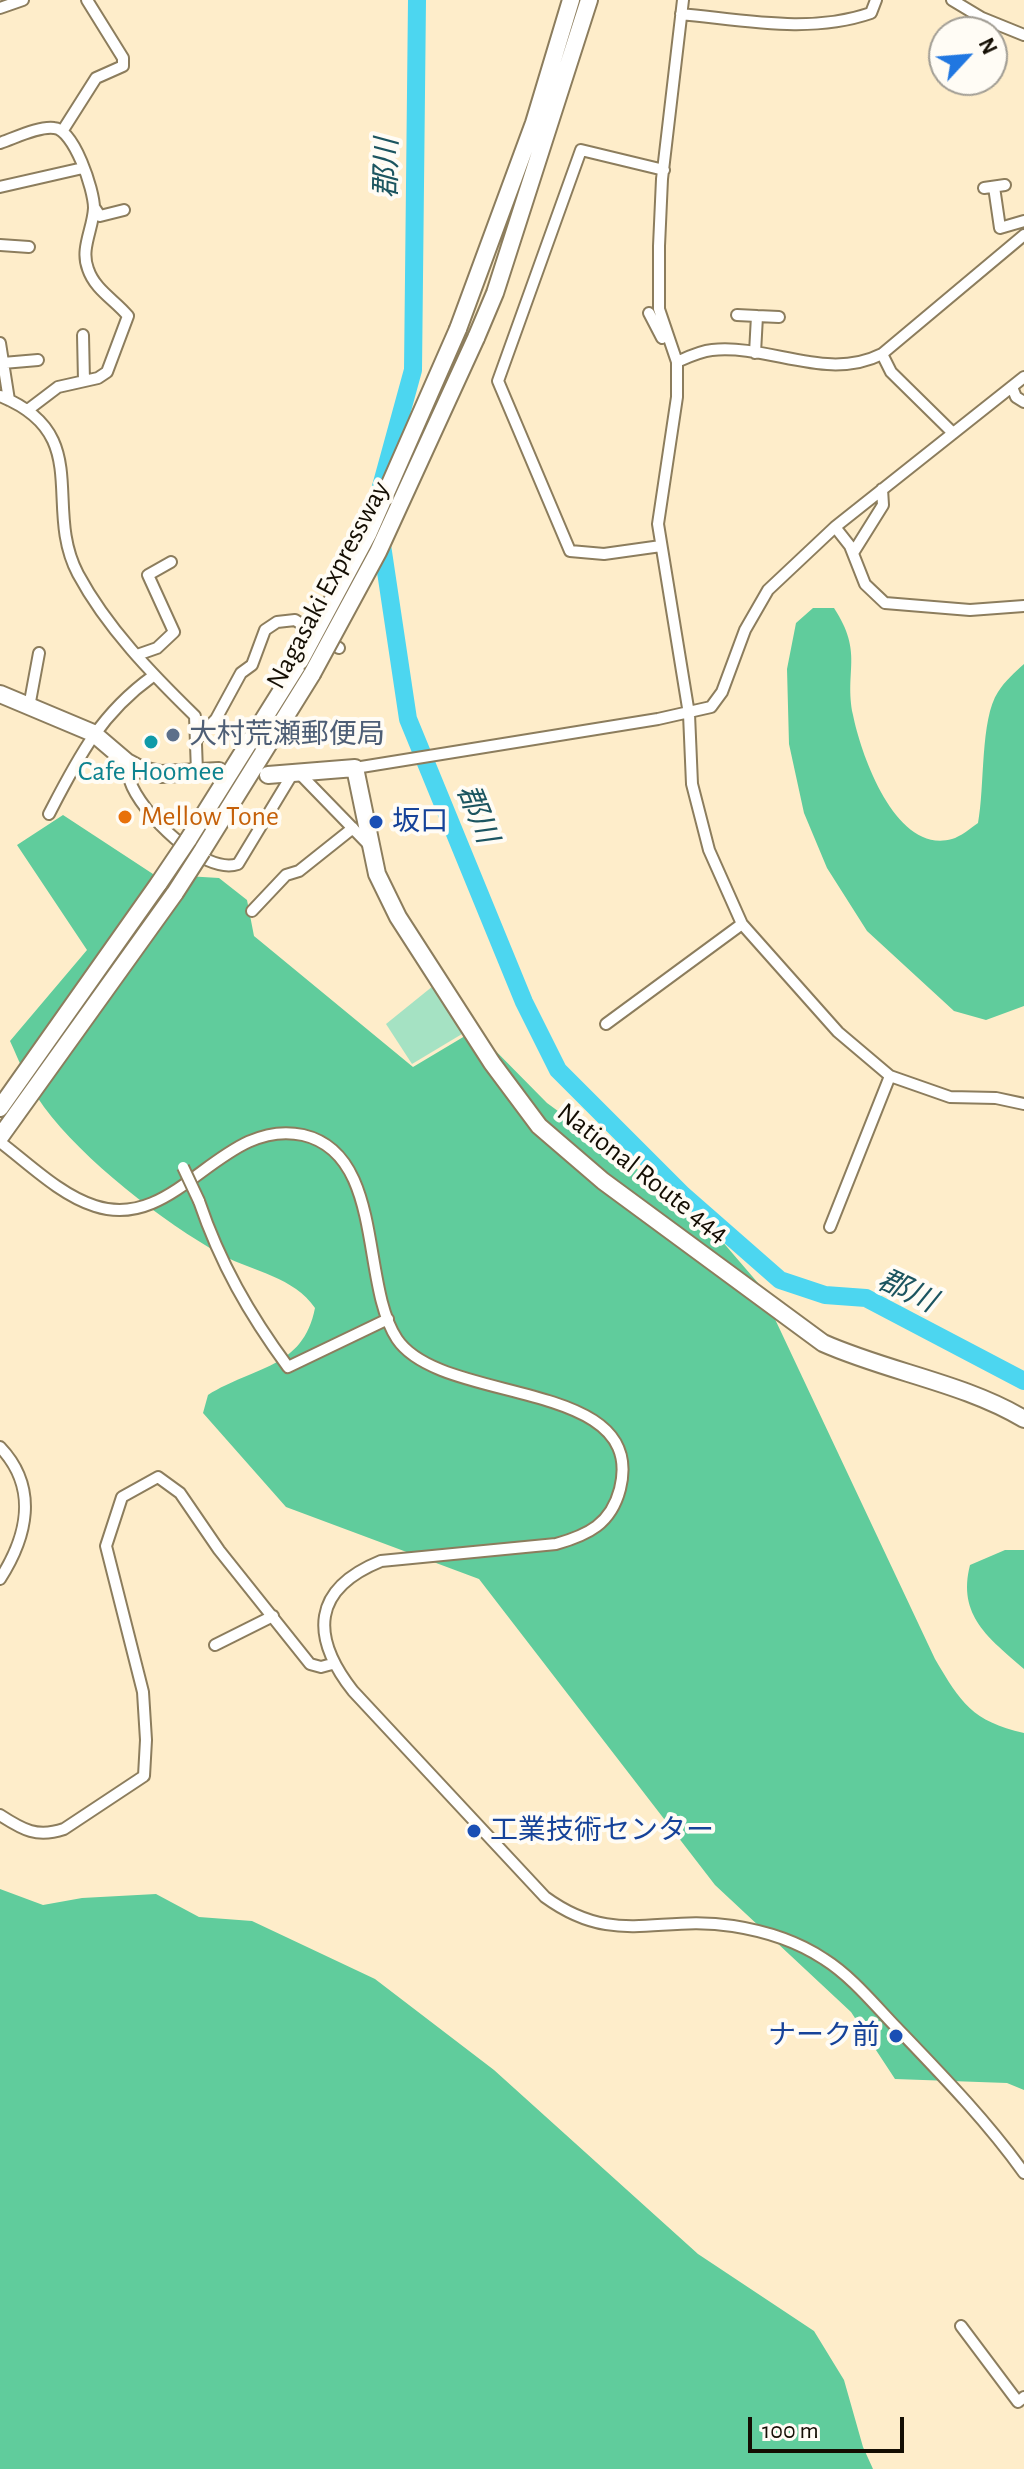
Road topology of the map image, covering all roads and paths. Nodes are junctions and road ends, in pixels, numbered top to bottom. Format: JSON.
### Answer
{"nodes":[{"id":1,"x":23,"y":0,"type":"edge"},
{"id":2,"x":87,"y":0,"type":"edge"},
{"id":3,"x":571,"y":0,"type":"edge"},
{"id":4,"x":589,"y":0,"type":"edge"},
{"id":5,"x":683,"y":0,"type":"edge"},
{"id":6,"x":876,"y":0,"type":"edge"},
{"id":7,"x":952,"y":0,"type":"edge"},
{"id":8,"x":0,"y":8,"type":"edge"},
{"id":9,"x":681,"y":14,"type":"junction"},
{"id":10,"x":1024,"y":35,"type":"edge"},
{"id":11,"x":542,"y":127,"type":"junction"},
{"id":12,"x":63,"y":130,"type":"junction"},
{"id":13,"x":0,"y":143,"type":"edge"},
{"id":14,"x":83,"y":168,"type":"junction"},
{"id":15,"x":664,"y":170,"type":"junction"},
{"id":16,"x":0,"y":187,"type":"edge"},
{"id":17,"x":994,"y":187,"type":"dead end"},
{"id":18,"x":94,"y":207,"type":"junction"},
{"id":19,"x":124,"y":210,"type":"dead end"},
{"id":20,"x":1024,"y":221,"type":"edge"},
{"id":21,"x":1024,"y":235,"type":"edge"},
{"id":22,"x":0,"y":245,"type":"edge"},
{"id":23,"x":29,"y":247,"type":"dead end"},
{"id":24,"x":649,"y":313,"type":"dead end"},
{"id":25,"x":737,"y":315,"type":"dead end"},
{"id":26,"x":757,"y":316,"type":"junction"},
{"id":27,"x":779,"y":317,"type":"dead end"},
{"id":28,"x":83,"y":335,"type":"dead end"},
{"id":29,"x":666,"y":338,"type":"junction"},
{"id":30,"x":0,"y":343,"type":"edge"},
{"id":31,"x":755,"y":353,"type":"junction"},
{"id":32,"x":882,"y":354,"type":"junction"},
{"id":33,"x":38,"y":360,"type":"dead end"},
{"id":34,"x":677,"y":362,"type":"junction"},
{"id":35,"x":3,"y":363,"type":"junction"},
{"id":36,"x":1024,"y":377,"type":"edge"},
{"id":37,"x":84,"y":381,"type":"junction"},
{"id":38,"x":1012,"y":387,"type":"junction"},
{"id":39,"x":4,"y":398,"type":"edge"},
{"id":40,"x":1024,"y":402,"type":"edge"},
{"id":41,"x":29,"y":409,"type":"junction"},
{"id":42,"x":953,"y":433,"type":"junction"},
{"id":43,"x":882,"y":489,"type":"junction"},
{"id":44,"x":835,"y":527,"type":"junction"},
{"id":45,"x":661,"y":546,"type":"junction"},
{"id":46,"x":853,"y":553,"type":"junction"},
{"id":47,"x":171,"y":562,"type":"dead end"},
{"id":48,"x":1024,"y":606,"type":"edge"},
{"id":49,"x":339,"y":648,"type":"dead end"},
{"id":50,"x":39,"y":653,"type":"dead end"},
{"id":51,"x":137,"y":655,"type":"junction"},
{"id":52,"x":153,"y":676,"type":"junction"},
{"id":53,"x":0,"y":694,"type":"edge"},
{"id":54,"x":29,"y":707,"type":"junction"},
{"id":55,"x":689,"y":714,"type":"junction"},
{"id":56,"x":93,"y":733,"type":"junction"},
{"id":57,"x":198,"y":738,"type":"junction"},
{"id":58,"x":127,"y":762,"type":"junction"},
{"id":59,"x":355,"y":768,"type":"junction"},
{"id":60,"x":219,"y":771,"type":"dead end"},
{"id":61,"x":197,"y":772,"type":"junction"},
{"id":62,"x":296,"y":773,"type":"junction"},
{"id":63,"x":268,"y":775,"type":"dead end"},
{"id":64,"x":49,"y":814,"type":"dead end"},
{"id":65,"x":353,"y":828,"type":"junction"},
{"id":66,"x":370,"y":846,"type":"junction"},
{"id":67,"x":252,"y":911,"type":"dead end"},
{"id":68,"x":742,"y":924,"type":"junction"},
{"id":69,"x":606,"y":1024,"type":"dead end"},
{"id":70,"x":890,"y":1076,"type":"junction"},
{"id":71,"x":1024,"y":1104,"type":"edge"},
{"id":72,"x":0,"y":1108,"type":"edge"},
{"id":73,"x":0,"y":1139,"type":"edge"},
{"id":74,"x":183,"y":1167,"type":"dead end"},
{"id":75,"x":830,"y":1227,"type":"dead end"},
{"id":76,"x":388,"y":1319,"type":"junction"},
{"id":77,"x":1024,"y":1419,"type":"edge"},
{"id":78,"x":0,"y":1447,"type":"edge"},
{"id":79,"x":0,"y":1579,"type":"edge"},
{"id":80,"x":273,"y":1616,"type":"junction"},
{"id":81,"x":215,"y":1645,"type":"dead end"},
{"id":82,"x":332,"y":1664,"type":"junction"},
{"id":83,"x":0,"y":1815,"type":"edge"},
{"id":84,"x":1024,"y":2173,"type":"edge"},
{"id":85,"x":961,"y":2326,"type":"dead end"},
{"id":86,"x":1024,"y":2397,"type":"edge"}],
"edges":[{"from":1,"to":8,"type":"street"},
{"from":2,"to":12,"type":"street"},
{"from":3,"to":11,"type":"highway","name":"Nagasaki Expressway"},
{"from":4,"to":11,"type":"highway","name":"Nagasaki Expressway"},
{"from":5,"to":9,"type":"street"},
{"from":6,"to":9,"type":"street"},
{"from":7,"to":10,"type":"street"},
{"from":9,"to":15,"type":"street"},
{"from":11,"to":72,"type":"highway","name":"Nagasaki Expressway","bridge":true},
{"from":11,"to":73,"type":"highway","name":"Nagasaki Expressway","bridge":true},
{"from":12,"to":13,"type":"street"},
{"from":12,"to":14,"type":"street"},
{"from":14,"to":16,"type":"street"},
{"from":14,"to":18,"type":"street"},
{"from":15,"to":29,"type":"street"},
{"from":15,"to":45,"type":"street"},
{"from":17,"to":20,"type":"street"},
{"from":18,"to":19,"type":"street"},
{"from":18,"to":37,"type":"street"},
{"from":21,"to":32,"type":"street"},
{"from":22,"to":23,"type":"street"},
{"from":24,"to":29,"type":"street"},
{"from":25,"to":26,"type":"street"},
{"from":26,"to":27,"type":"street"},
{"from":26,"to":31,"type":"street"},
{"from":28,"to":37,"type":"street"},
{"from":29,"to":34,"type":"street"},
{"from":30,"to":35,"type":"street"},
{"from":31,"to":32,"type":"street"},
{"from":31,"to":34,"type":"street"},
{"from":32,"to":42,"type":"street"},
{"from":33,"to":35,"type":"street"},
{"from":34,"to":45,"type":"street"},
{"from":35,"to":39,"type":"street"},
{"from":36,"to":38,"type":"street"},
{"from":37,"to":41,"type":"street"},
{"from":38,"to":40,"type":"street"},
{"from":38,"to":42,"type":"street"},
{"from":39,"to":41,"type":"street"},
{"from":41,"to":51,"type":"street"},
{"from":42,"to":43,"type":"street"},
{"from":43,"to":44,"type":"street"},
{"from":43,"to":46,"type":"street"},
{"from":44,"to":46,"type":"street"},
{"from":44,"to":55,"type":"street"},
{"from":45,"to":55,"type":"street"},
{"from":46,"to":48,"type":"street"},
{"from":47,"to":51,"type":"street"},
{"from":49,"to":57,"type":"street"},
{"from":50,"to":54,"type":"street"},
{"from":51,"to":52,"type":"street"},
{"from":52,"to":56,"type":"street"},
{"from":52,"to":57,"type":"street"},
{"from":53,"to":54,"type":"highway"},
{"from":54,"to":56,"type":"highway"},
{"from":55,"to":59,"type":"street"},
{"from":55,"to":68,"type":"street"},
{"from":56,"to":58,"type":"highway"},
{"from":56,"to":64,"type":"street"},
{"from":57,"to":61,"type":"street"},
{"from":58,"to":61,"type":"highway"},
{"from":58,"to":62,"type":"street"},
{"from":59,"to":62,"type":"highway"},
{"from":59,"to":66,"type":"highway","name":"National Route 444"},
{"from":60,"to":61,"type":"highway"},
{"from":62,"to":63,"type":"highway"},
{"from":62,"to":65,"type":"street"},
{"from":65,"to":66,"type":"street"},
{"from":65,"to":67,"type":"street"},
{"from":66,"to":77,"type":"highway","name":"National Route 444"},
{"from":68,"to":69,"type":"street"},
{"from":68,"to":70,"type":"street"},
{"from":70,"to":71,"type":"street"},
{"from":70,"to":75,"type":"street"},
{"from":73,"to":76,"type":"street"},
{"from":74,"to":76,"type":"street","bridge":true},
{"from":76,"to":82,"type":"street"},
{"from":78,"to":79,"type":"street"},
{"from":80,"to":81,"type":"street"},
{"from":80,"to":82,"type":"street"},
{"from":80,"to":83,"type":"street"},
{"from":82,"to":84,"type":"street"},
{"from":85,"to":86,"type":"street"}]}
